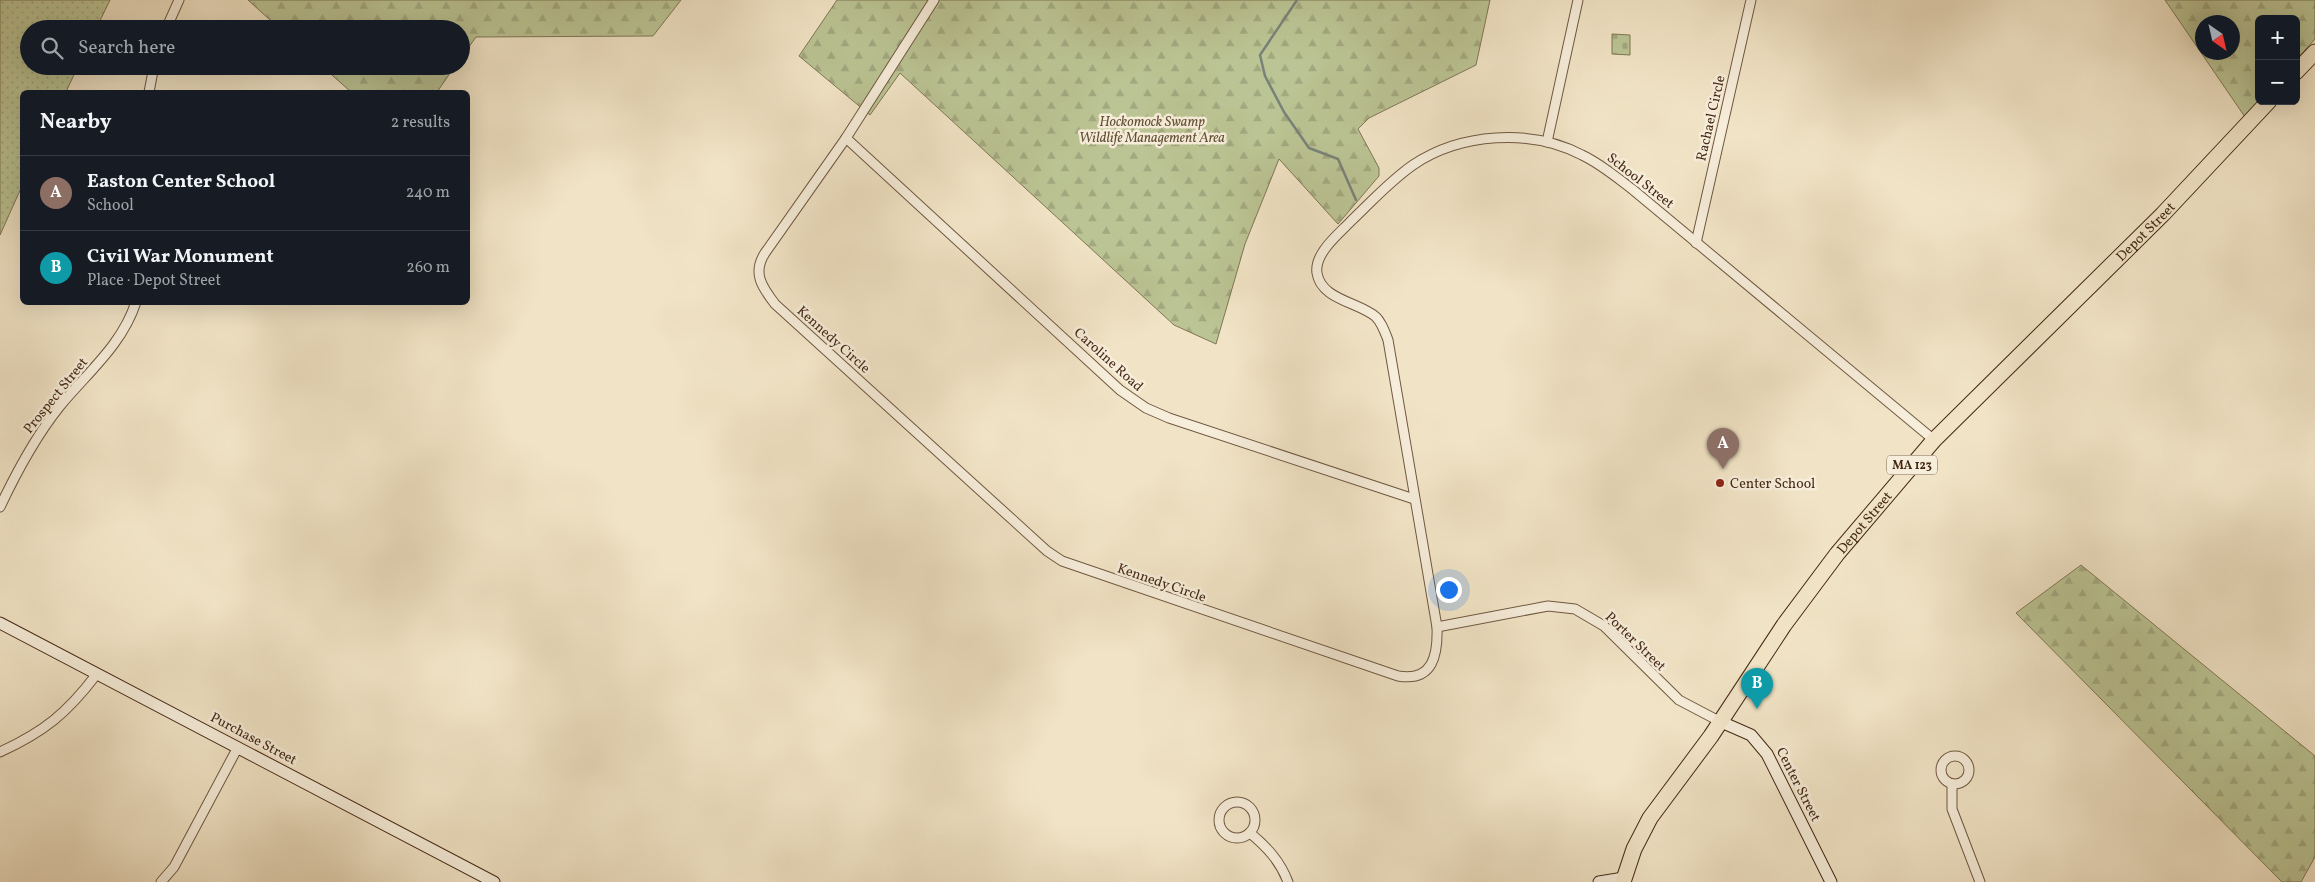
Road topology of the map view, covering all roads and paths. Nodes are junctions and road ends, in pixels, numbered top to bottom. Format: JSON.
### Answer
{"nodes":[{"id":1,"x":179,"y":0,"type":"edge"},
{"id":2,"x":934,"y":0,"type":"edge"},
{"id":3,"x":1578,"y":0,"type":"edge"},
{"id":4,"x":1751,"y":0,"type":"edge"},
{"id":5,"x":170,"y":20,"type":"edge"},
{"id":6,"x":2315,"y":52,"type":"edge"},
{"id":7,"x":2300,"y":68,"type":"edge"},
{"id":8,"x":152,"y":75,"type":"edge"},
{"id":9,"x":149,"y":90,"type":"edge"},
{"id":10,"x":2265,"y":105,"type":"edge"},
{"id":11,"x":846,"y":138,"type":"junction"},
{"id":12,"x":1547,"y":142,"type":"junction"},
{"id":13,"x":1696,"y":243,"type":"junction"},
{"id":14,"x":1318,"y":277,"type":"joint"},
{"id":15,"x":135,"y":305,"type":"edge"},
{"id":16,"x":1934,"y":440,"type":"junction"},
{"id":17,"x":1414,"y":499,"type":"junction"},
{"id":18,"x":0,"y":507,"type":"edge"},
{"id":19,"x":0,"y":623,"type":"edge"},
{"id":20,"x":1437,"y":627,"type":"junction"},
{"id":21,"x":96,"y":675,"type":"junction"},
{"id":22,"x":1719,"y":721,"type":"junction"},
{"id":23,"x":238,"y":747,"type":"junction"},
{"id":24,"x":0,"y":752,"type":"edge"},
{"id":25,"x":1952,"y":784,"type":"dead end"},
{"id":26,"x":1250,"y":832,"type":"junction"},
{"id":27,"x":1623,"y":880,"type":"edge"},
{"id":28,"x":161,"y":882,"type":"edge"},
{"id":29,"x":494,"y":882,"type":"edge"},
{"id":30,"x":1288,"y":882,"type":"edge"},
{"id":31,"x":1599,"y":882,"type":"edge"},
{"id":32,"x":1831,"y":882,"type":"edge"},
{"id":33,"x":1980,"y":882,"type":"edge"}],
"edges":[{"from":1,"to":5,"type":"street"},
{"from":2,"to":11,"type":"street","name":"Kennedy Circle"},
{"from":3,"to":12,"type":"street"},
{"from":4,"to":13,"type":"street","name":"Rachael Circle"},
{"from":6,"to":7,"type":"highway"},
{"from":8,"to":9,"type":"street"},
{"from":10,"to":16,"type":"highway","name":"Depot Street","number":"MA 123"},
{"from":11,"to":17,"type":"street","name":"Caroline Road"},
{"from":11,"to":20,"type":"street","name":"Kennedy Circle"},
{"from":12,"to":13,"type":"street","name":"School Street"},
{"from":12,"to":14,"type":"street","name":"School Street"},
{"from":13,"to":16,"type":"street","name":"School Street"},
{"from":14,"to":17,"type":"street","name":"Kennedy Circle"},
{"from":15,"to":18,"type":"street","name":"Prospect Street"},
{"from":16,"to":22,"type":"highway","name":"Depot Street","number":"MA 123"},
{"from":17,"to":20,"type":"street","name":"Kennedy Circle"},
{"from":19,"to":21,"type":"street","name":"Purchase Street"},
{"from":20,"to":22,"type":"street","name":"Porter Street"},
{"from":21,"to":23,"type":"street","name":"Purchase Street"},
{"from":21,"to":24,"type":"street"},
{"from":22,"to":27,"type":"highway","name":"Depot Street","number":"MA 123"},
{"from":22,"to":32,"type":"street","name":"Center Street"},
{"from":23,"to":28,"type":"street"},
{"from":23,"to":29,"type":"street","name":"Purchase Street"},
{"from":25,"to":33,"type":"street"},
{"from":26,"to":26,"type":"street"},
{"from":26,"to":30,"type":"street"},
{"from":27,"to":31,"type":"street"}]}
